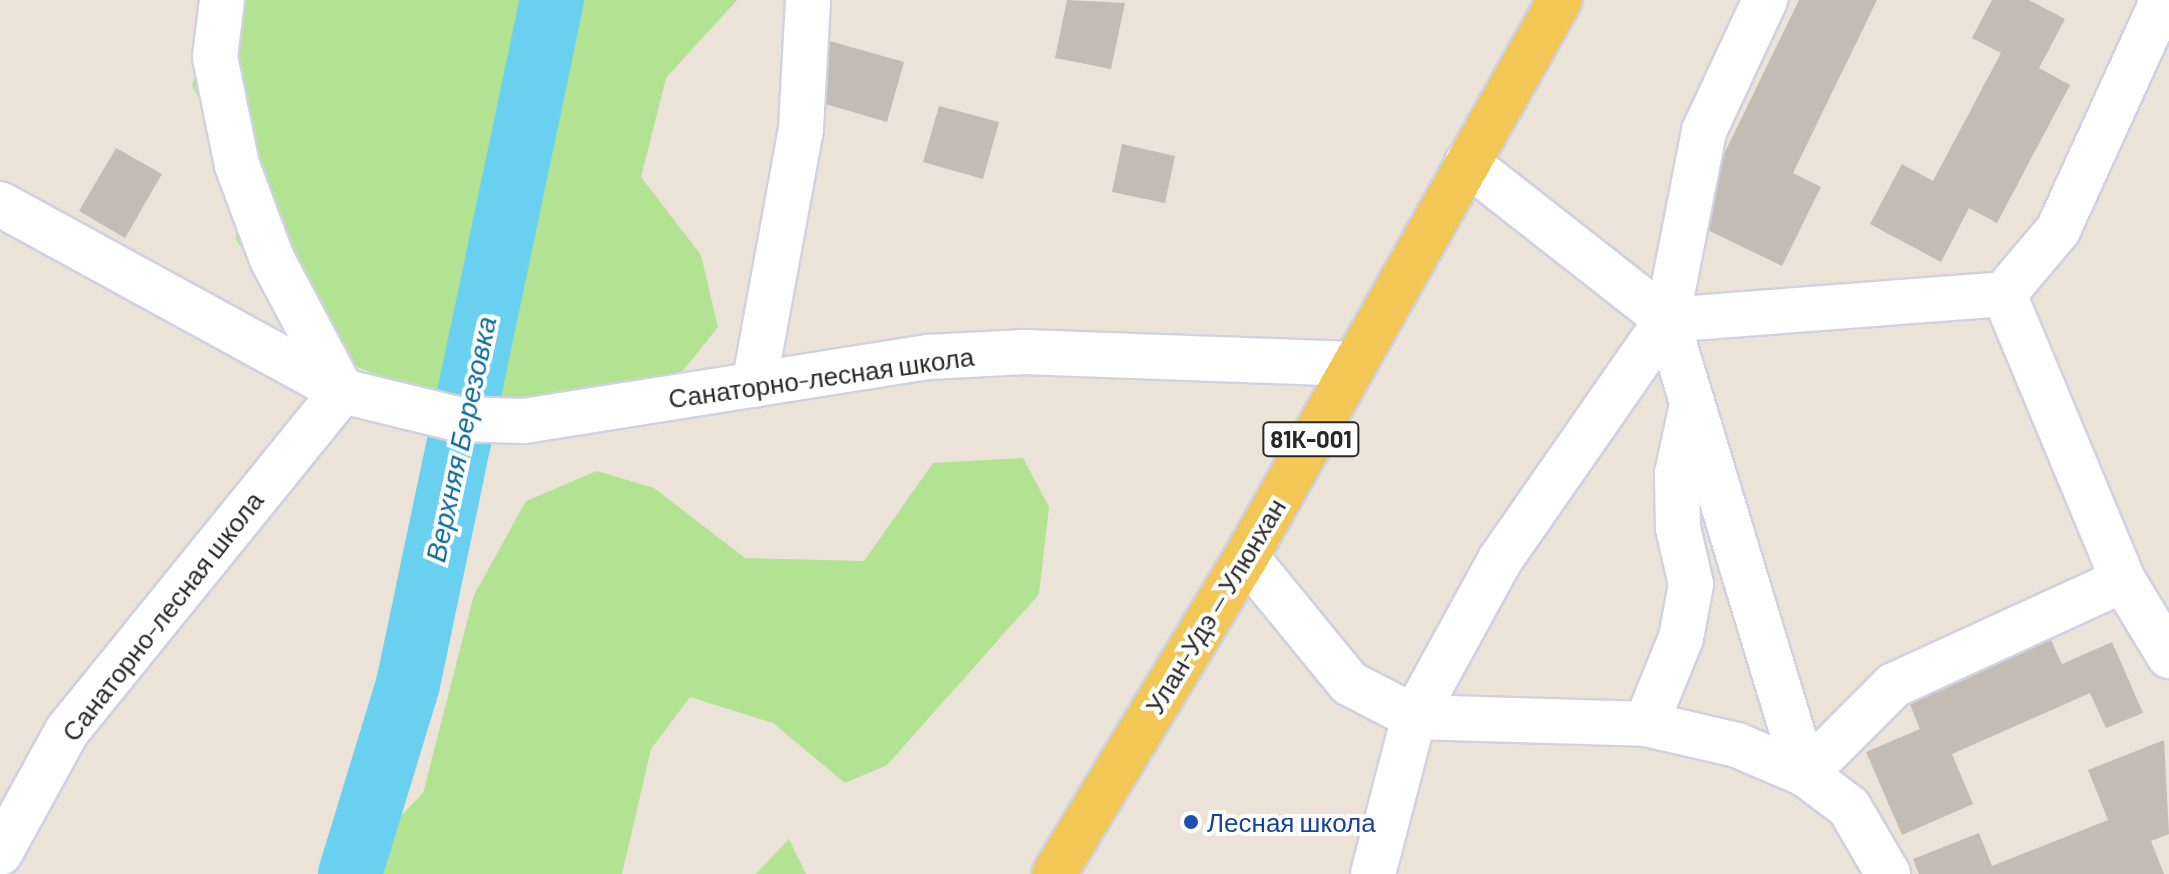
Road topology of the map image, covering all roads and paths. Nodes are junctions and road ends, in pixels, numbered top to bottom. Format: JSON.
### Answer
{"nodes":[{"id":1,"x":222,"y":0,"type":"edge"},
{"id":2,"x":808,"y":0,"type":"edge"},
{"id":3,"x":1560,"y":0,"type":"edge"},
{"id":4,"x":1765,"y":0,"type":"edge"},
{"id":5,"x":2163,"y":0,"type":"edge"},
{"id":6,"x":1467,"y":163,"type":"junction"},
{"id":7,"x":0,"y":204,"type":"edge"},
{"id":8,"x":2004,"y":294,"type":"junction"},
{"id":9,"x":1667,"y":320,"type":"junction"},
{"id":10,"x":1353,"y":364,"type":"junction"},
{"id":11,"x":754,"y":385,"type":"junction"},
{"id":12,"x":342,"y":391,"type":"junction"},
{"id":13,"x":1692,"y":403,"type":"junction"},
{"id":14,"x":1246,"y":557,"type":"junction"},
{"id":15,"x":2123,"y":580,"type":"junction"},
{"id":16,"x":2169,"y":656,"type":"edge"},
{"id":17,"x":1414,"y":717,"type":"junction"},
{"id":18,"x":1646,"y":724,"type":"junction"},
{"id":19,"x":1805,"y":774,"type":"junction"},
{"id":20,"x":0,"y":853,"type":"edge"},
{"id":21,"x":1054,"y":874,"type":"edge"},
{"id":22,"x":1373,"y":874,"type":"edge"},
{"id":23,"x":1888,"y":874,"type":"edge"}],
"edges":[{"from":1,"to":12,"type":"street"},
{"from":2,"to":11,"type":"street"},
{"from":3,"to":6,"type":"main road","name":"Улан-Удэ — Улюнхан","number":"81К-001"},
{"from":4,"to":9,"type":"street"},
{"from":5,"to":8,"type":"street"},
{"from":6,"to":9,"type":"street"},
{"from":6,"to":10,"type":"main road","name":"Улан-Удэ — Улюнхан","number":"81К-001"},
{"from":7,"to":12,"type":"street"},
{"from":8,"to":9,"type":"street"},
{"from":8,"to":15,"type":"street"},
{"from":9,"to":13,"type":"street"},
{"from":9,"to":17,"type":"street"},
{"from":10,"to":11,"type":"street","name":"Санаторно-лесная школа"},
{"from":10,"to":14,"type":"main road","name":"Улан-Удэ — Улюнхан","number":"81К-001"},
{"from":11,"to":12,"type":"street","name":"Санаторно-лесная школа"},
{"from":12,"to":20,"type":"street","name":"Санаторно-лесная школа"},
{"from":13,"to":18,"type":"street"},
{"from":13,"to":19,"type":"street"},
{"from":14,"to":17,"type":"street"},
{"from":14,"to":21,"type":"main road","name":"Улан-Удэ — Улюнхан","number":"81К-001"},
{"from":15,"to":16,"type":"street"},
{"from":15,"to":19,"type":"street"},
{"from":17,"to":18,"type":"street"},
{"from":17,"to":22,"type":"street"},
{"from":18,"to":19,"type":"street"},
{"from":19,"to":23,"type":"street"}]}
